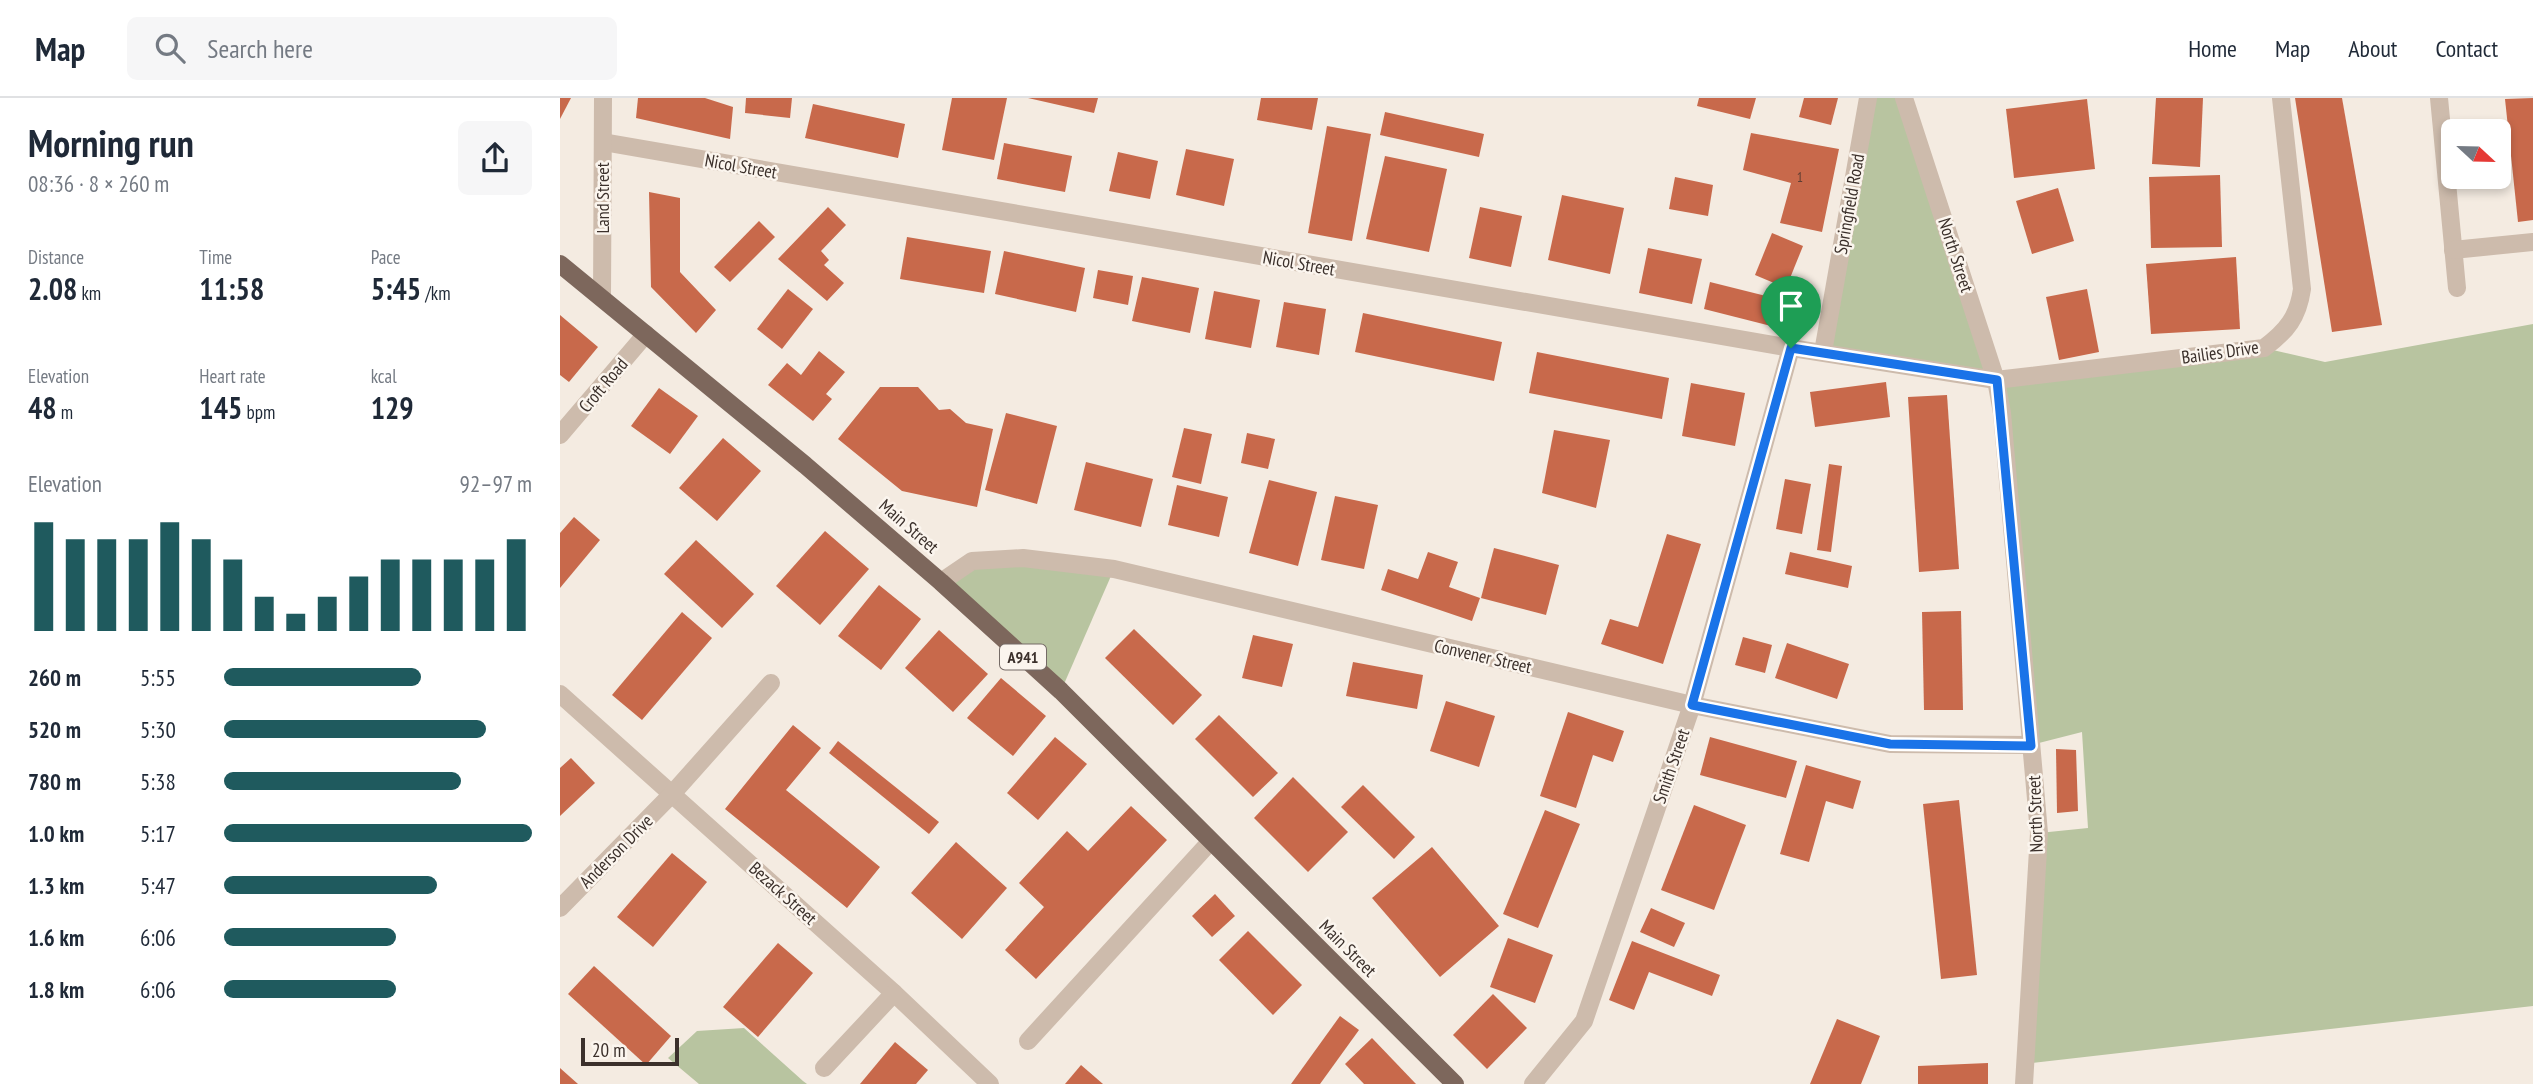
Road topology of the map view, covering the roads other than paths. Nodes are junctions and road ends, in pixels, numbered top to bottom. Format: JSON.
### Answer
{"nodes":[{"id":1,"x":603,"y":98,"type":"edge"},
{"id":2,"x":1868,"y":98,"type":"edge"},
{"id":3,"x":1904,"y":98,"type":"edge"},
{"id":4,"x":2281,"y":98,"type":"edge"},
{"id":5,"x":2439,"y":98,"type":"edge"},
{"id":6,"x":603,"y":142,"type":"junction"},
{"id":7,"x":2533,"y":242,"type":"edge"},
{"id":8,"x":2453,"y":250,"type":"junction"},
{"id":9,"x":560,"y":264,"type":"edge"},
{"id":10,"x":2457,"y":288,"type":"dead end"},
{"id":11,"x":602,"y":298,"type":"junction"},
{"id":12,"x":646,"y":334,"type":"junction"},
{"id":13,"x":1791,"y":348,"type":"junction"},
{"id":14,"x":1823,"y":352,"type":"junction"},
{"id":15,"x":1997,"y":380,"type":"junction"},
{"id":16,"x":560,"y":435,"type":"edge"},
{"id":17,"x":941,"y":582,"type":"junction"},
{"id":18,"x":771,"y":683,"type":"dead end"},
{"id":19,"x":560,"y":694,"type":"edge"},
{"id":20,"x":1692,"y":705,"type":"junction"},
{"id":21,"x":2031,"y":746,"type":"junction"},
{"id":22,"x":673,"y":794,"type":"junction"},
{"id":23,"x":1210,"y":842,"type":"junction"},
{"id":24,"x":560,"y":908,"type":"edge"},
{"id":25,"x":894,"y":993,"type":"junction"},
{"id":26,"x":1028,"y":1041,"type":"dead end"},
{"id":27,"x":824,"y":1068,"type":"dead end"},
{"id":28,"x":990,"y":1084,"type":"edge"},
{"id":29,"x":1455,"y":1084,"type":"edge"},
{"id":30,"x":1533,"y":1084,"type":"edge"},
{"id":31,"x":2024,"y":1084,"type":"edge"}],
"edges":[{"from":1,"to":6,"type":"street","name":"Land Street"},
{"from":2,"to":14,"type":"street","name":"Springfield Road"},
{"from":3,"to":15,"type":"street","name":"North Street"},
{"from":4,"to":15,"type":"street","name":"Bailies Drive"},
{"from":5,"to":8,"type":"street"},
{"from":6,"to":11,"type":"street","name":"Land Street"},
{"from":6,"to":13,"type":"street","name":"Nicol Street"},
{"from":7,"to":8,"type":"street"},
{"from":8,"to":10,"type":"street"},
{"from":9,"to":11,"type":"main road","name":"Main Street","number":"A941"},
{"from":11,"to":12,"type":"main road","name":"Main Street","number":"A941"},
{"from":12,"to":16,"type":"street","name":"Croft Road"},
{"from":12,"to":17,"type":"main road","name":"Main Street","number":"A941"},
{"from":13,"to":14,"type":"street","name":"Nicol Street"},
{"from":13,"to":20,"type":"street","name":"Smith Street"},
{"from":14,"to":15,"type":"street","name":"Nicol Street"},
{"from":15,"to":21,"type":"street","name":"North Street"},
{"from":17,"to":20,"type":"street","name":"Convener Street"},
{"from":17,"to":23,"type":"main road","name":"Main Street","number":"A941"},
{"from":18,"to":22,"type":"street"},
{"from":19,"to":22,"type":"street","name":"Bezack Street"},
{"from":20,"to":21,"type":"street","name":"Convener Street"},
{"from":20,"to":30,"type":"street","name":"Smith Street"},
{"from":21,"to":31,"type":"street","name":"North Street"},
{"from":22,"to":24,"type":"street","name":"Anderson Drive"},
{"from":22,"to":25,"type":"street","name":"Bezack Street"},
{"from":23,"to":26,"type":"street"},
{"from":23,"to":29,"type":"main road","name":"Main Street","number":"A941"},
{"from":25,"to":27,"type":"street"},
{"from":25,"to":28,"type":"street","name":"Bezack Street"}]}
